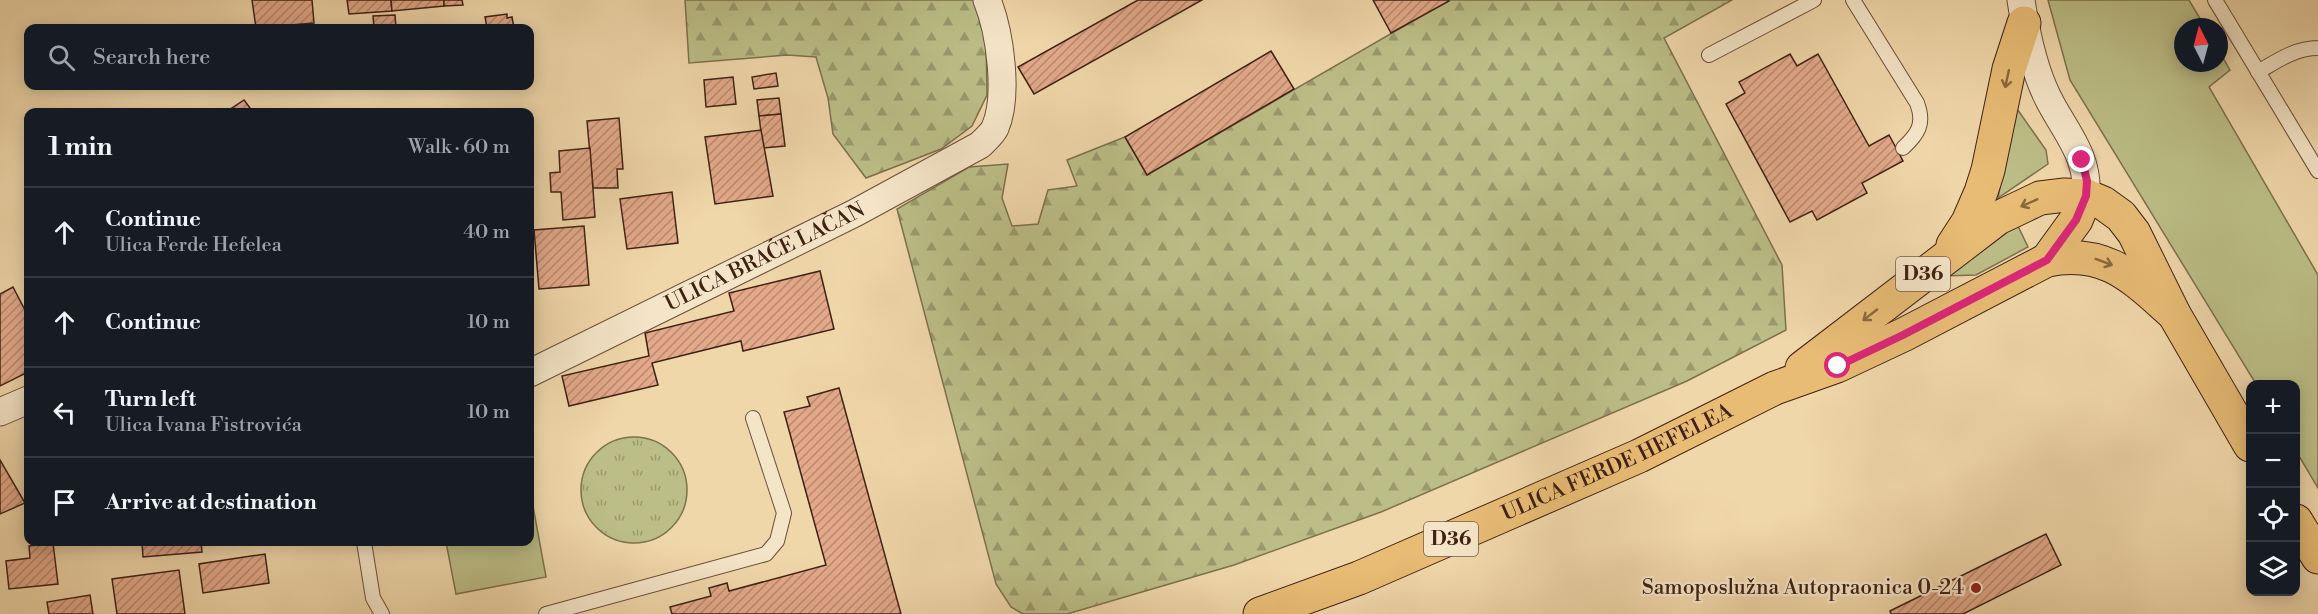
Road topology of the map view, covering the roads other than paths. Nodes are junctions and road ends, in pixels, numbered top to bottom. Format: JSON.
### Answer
{"nodes":[{"id":1,"x":987,"y":0,"type":"edge"},
{"id":2,"x":1814,"y":0,"type":"edge"},
{"id":3,"x":1853,"y":0,"type":"edge"},
{"id":4,"x":2215,"y":0,"type":"edge"},
{"id":5,"x":2023,"y":12,"type":"edge"},
{"id":6,"x":2318,"y":48,"type":"edge"},
{"id":7,"x":1709,"y":55,"type":"dead end"},
{"id":8,"x":2258,"y":72,"type":"junction"},
{"id":9,"x":1903,"y":148,"type":"dead end"},
{"id":10,"x":2318,"y":171,"type":"edge"},
{"id":11,"x":2086,"y":196,"type":"junction"},
{"id":12,"x":1946,"y":256,"type":"junction"},
{"id":13,"x":2047,"y":260,"type":"junction"},
{"id":14,"x":2174,"y":314,"type":"junction"},
{"id":15,"x":534,"y":371,"type":"edge"},
{"id":16,"x":1775,"y":388,"type":"junction"},
{"id":17,"x":24,"y":402,"type":"edge"},
{"id":18,"x":0,"y":412,"type":"edge"},
{"id":19,"x":753,"y":418,"type":"dead end"},
{"id":20,"x":2246,"y":438,"type":"edge"},
{"id":21,"x":2300,"y":529,"type":"edge"},
{"id":22,"x":365,"y":546,"type":"edge"},
{"id":23,"x":2318,"y":557,"type":"edge"},
{"id":24,"x":382,"y":614,"type":"edge"},
{"id":25,"x":546,"y":614,"type":"edge"},
{"id":26,"x":1260,"y":614,"type":"edge"}],
"edges":[{"from":1,"to":15,"type":"street","name":"ULICA BRAĆE LAČAN"},
{"from":2,"to":7,"type":"lane"},
{"from":3,"to":9,"type":"lane"},
{"from":4,"to":8,"type":"lane"},
{"from":5,"to":11,"type":"street"},
{"from":5,"to":12,"type":"main road","one_way":true},
{"from":6,"to":8,"type":"lane"},
{"from":8,"to":10,"type":"lane"},
{"from":11,"to":12,"type":"main road","name":"ULICA FERDE HEFELEA","number":"D36","one_way":true},
{"from":11,"to":13,"type":"main road"},
{"from":11,"to":14,"type":"main road","number":"D36"},
{"from":12,"to":16,"type":"main road","name":"ULICA FERDE HEFELEA","number":"D36","one_way":true},
{"from":13,"to":14,"type":"main road","name":"ULICA FERDE HEFELEA","number":"D36","one_way":true},
{"from":13,"to":16,"type":"main road","name":"ULICA FERDE HEFELEA","number":"D36"},
{"from":14,"to":20,"type":"main road","number":"D36"},
{"from":16,"to":26,"type":"main road","name":"ULICA FERDE HEFELEA","number":"D36"},
{"from":17,"to":18,"type":"street"},
{"from":19,"to":25,"type":"lane"},
{"from":21,"to":23,"type":"main road"},
{"from":22,"to":24,"type":"lane"}]}
